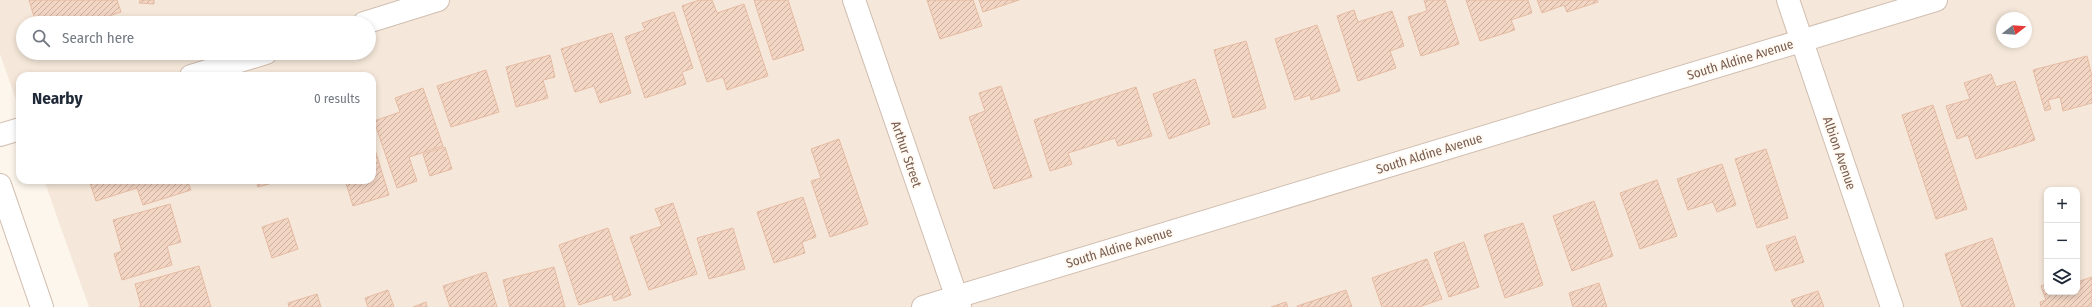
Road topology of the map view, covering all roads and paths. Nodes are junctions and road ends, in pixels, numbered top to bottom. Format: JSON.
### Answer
{"nodes":[{"id":1,"x":438,"y":0,"type":"edge"},
{"id":2,"x":854,"y":0,"type":"edge"},
{"id":3,"x":1788,"y":0,"type":"edge"},
{"id":4,"x":1936,"y":0,"type":"edge"},
{"id":5,"x":376,"y":19,"type":"edge"},
{"id":6,"x":1802,"y":40,"type":"junction"},
{"id":7,"x":243,"y":60,"type":"edge"},
{"id":8,"x":204,"y":72,"type":"edge"},
{"id":9,"x":16,"y":130,"type":"edge"},
{"id":10,"x":0,"y":135,"type":"edge"},
{"id":11,"x":0,"y":185,"type":"edge"},
{"id":12,"x":959,"y":302,"type":"edge"},
{"id":13,"x":42,"y":307,"type":"edge"},
{"id":14,"x":923,"y":307,"type":"edge"},
{"id":15,"x":1892,"y":307,"type":"edge"}],
"edges":[{"from":1,"to":5,"type":"street"},
{"from":2,"to":12,"type":"street","name":"Arthur Street"},
{"from":3,"to":6,"type":"street","name":"Albion Avenue"},
{"from":4,"to":6,"type":"street","name":"South Aldine Avenue"},
{"from":6,"to":12,"type":"street","name":"South Aldine Avenue"},
{"from":6,"to":15,"type":"street","name":"Albion Avenue"},
{"from":7,"to":8,"type":"street"},
{"from":9,"to":10,"type":"street"},
{"from":11,"to":13,"type":"street"},
{"from":12,"to":14,"type":"street","name":"South Aldine Avenue"}]}
